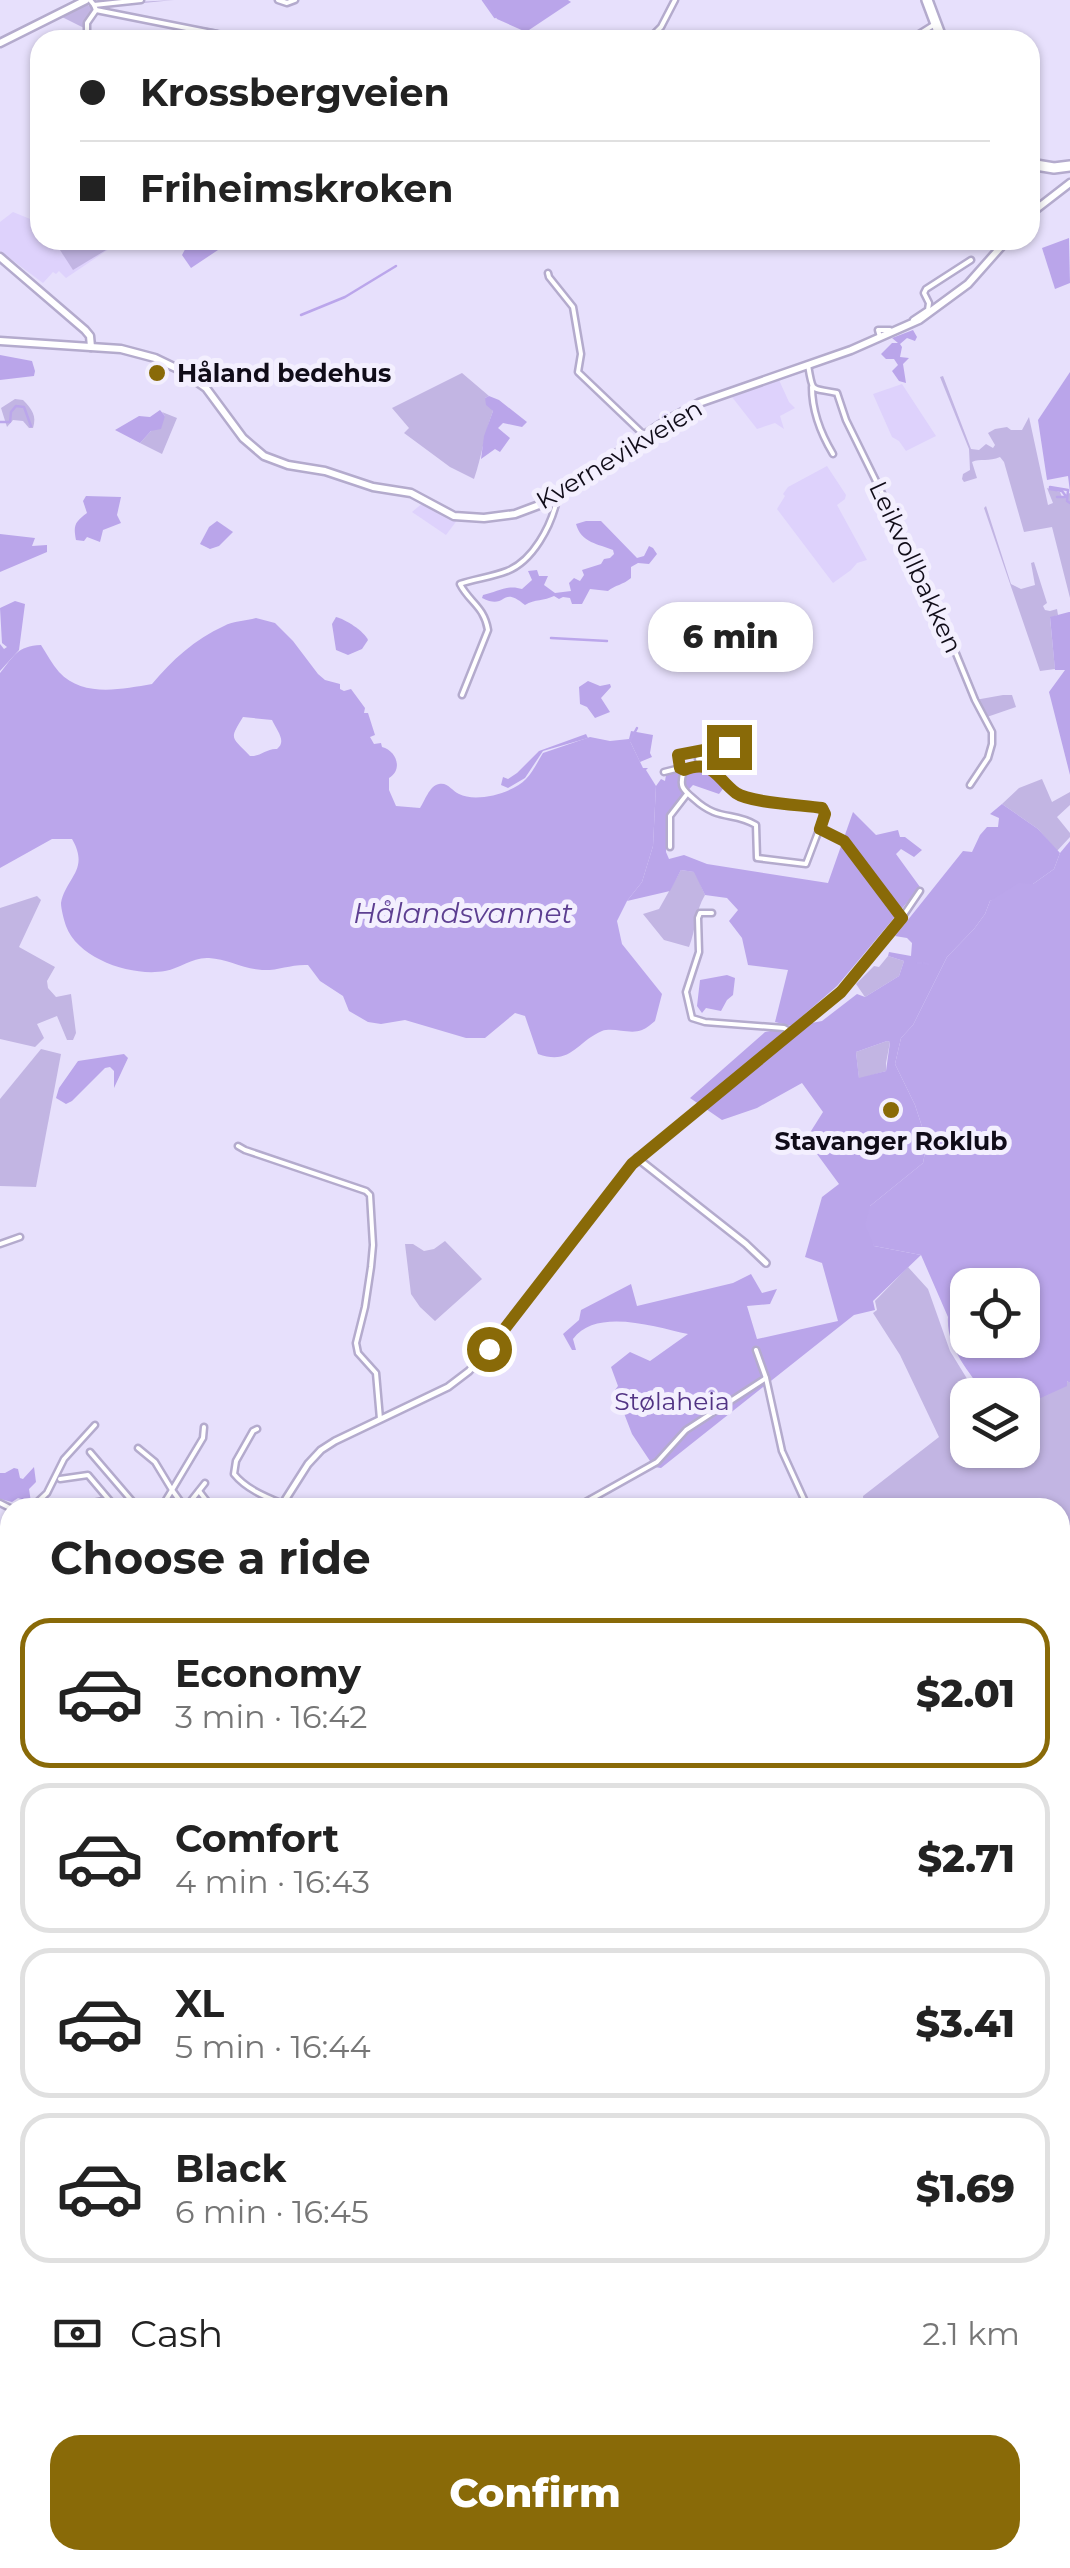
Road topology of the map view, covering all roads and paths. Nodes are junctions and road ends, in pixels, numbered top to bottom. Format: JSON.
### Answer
{"nodes":[{"id":1,"x":141,"y":0,"type":"edge"},
{"id":2,"x":278,"y":0,"type":"edge"},
{"id":3,"x":295,"y":0,"type":"edge"},
{"id":4,"x":675,"y":0,"type":"edge"},
{"id":5,"x":928,"y":0,"type":"edge"},
{"id":6,"x":92,"y":4,"type":"edge"},
{"id":7,"x":935,"y":24,"type":"junction"},
{"id":8,"x":30,"y":30,"type":"edge"},
{"id":9,"x":31,"y":30,"type":"edge"},
{"id":10,"x":86,"y":30,"type":"dead end"},
{"id":11,"x":204,"y":30,"type":"edge"},
{"id":12,"x":657,"y":30,"type":"edge"},
{"id":13,"x":925,"y":30,"type":"edge"},
{"id":14,"x":938,"y":30,"type":"edge"},
{"id":15,"x":0,"y":43,"type":"edge"},
{"id":16,"x":1040,"y":165,"type":"edge"},
{"id":17,"x":1070,"y":165,"type":"edge"},
{"id":18,"x":1070,"y":183,"type":"edge"},
{"id":19,"x":1040,"y":206,"type":"edge"},
{"id":20,"x":998,"y":250,"type":"edge"},
{"id":21,"x":0,"y":258,"type":"edge"},
{"id":22,"x":971,"y":260,"type":"dead end"},
{"id":23,"x":548,"y":273,"type":"dead end"},
{"id":24,"x":881,"y":338,"type":"junction"},
{"id":25,"x":0,"y":340,"type":"edge"},
{"id":26,"x":91,"y":347,"type":"junction"},
{"id":27,"x":808,"y":365,"type":"junction"},
{"id":28,"x":812,"y":387,"type":"junction"},
{"id":29,"x":644,"y":435,"type":"junction"},
{"id":30,"x":833,"y":454,"type":"dead end"},
{"id":31,"x":555,"y":496,"type":"junction"},
{"id":32,"x":462,"y":695,"type":"dead end"},
{"id":33,"x":721,"y":747,"type":"junction"},
{"id":34,"x":695,"y":752,"type":"junction"},
{"id":35,"x":710,"y":758,"type":"dead end"},
{"id":36,"x":723,"y":759,"type":"dead end"},
{"id":37,"x":682,"y":769,"type":"junction"},
{"id":38,"x":748,"y":769,"type":"dead end"},
{"id":39,"x":664,"y":772,"type":"dead end"},
{"id":40,"x":970,"y":785,"type":"dead end"},
{"id":41,"x":687,"y":794,"type":"junction"},
{"id":42,"x":820,"y":829,"type":"junction"},
{"id":43,"x":670,"y":847,"type":"dead end"},
{"id":44,"x":858,"y":860,"type":"joint"},
{"id":45,"x":920,"y":892,"type":"dead end"},
{"id":46,"x":712,"y":913,"type":"dead end"},
{"id":47,"x":902,"y":918,"type":"junction"},
{"id":48,"x":791,"y":1032,"type":"junction"},
{"id":49,"x":238,"y":1146,"type":"dead end"},
{"id":50,"x":637,"y":1158,"type":"junction"},
{"id":51,"x":20,"y":1237,"type":"dead end"},
{"id":52,"x":0,"y":1244,"type":"edge"},
{"id":53,"x":766,"y":1263,"type":"dead end"},
{"id":54,"x":756,"y":1350,"type":"dead end"},
{"id":55,"x":766,"y":1378,"type":"junction"},
{"id":56,"x":380,"y":1420,"type":"junction"},
{"id":57,"x":94,"y":1425,"type":"dead end"},
{"id":58,"x":204,"y":1428,"type":"dead end"},
{"id":59,"x":257,"y":1429,"type":"dead end"},
{"id":60,"x":138,"y":1448,"type":"dead end"},
{"id":61,"x":90,"y":1452,"type":"dead end"},
{"id":62,"x":60,"y":1480,"type":"dead end"},
{"id":63,"x":205,"y":1483,"type":"dead end"},
{"id":64,"x":172,"y":1490,"type":"junction"},
{"id":65,"x":198,"y":1491,"type":"junction"},
{"id":66,"x":42,"y":1498,"type":"edge"},
{"id":67,"x":108,"y":1498,"type":"edge"},
{"id":68,"x":129,"y":1498,"type":"edge"},
{"id":69,"x":166,"y":1498,"type":"edge"},
{"id":70,"x":178,"y":1498,"type":"edge"},
{"id":71,"x":192,"y":1498,"type":"edge"},
{"id":72,"x":204,"y":1498,"type":"edge"},
{"id":73,"x":267,"y":1498,"type":"edge"},
{"id":74,"x":285,"y":1498,"type":"edge"},
{"id":75,"x":593,"y":1498,"type":"edge"},
{"id":76,"x":804,"y":1498,"type":"edge"}],
"edges":[{"from":1,"to":6,"type":"street"},
{"from":2,"to":3,"type":"street"},
{"from":4,"to":12,"type":"street"},
{"from":5,"to":7,"type":"highway"},
{"from":6,"to":9,"type":"main road"},
{"from":6,"to":10,"type":"street"},
{"from":6,"to":11,"type":"street"},
{"from":7,"to":13,"type":"street"},
{"from":7,"to":14,"type":"highway"},
{"from":8,"to":15,"type":"main road"},
{"from":16,"to":17,"type":"highway"},
{"from":18,"to":19,"type":"main road"},
{"from":20,"to":24,"type":"main road","name":"Kvernevikveien"},
{"from":21,"to":26,"type":"main road"},
{"from":22,"to":24,"type":"street"},
{"from":23,"to":29,"type":"street"},
{"from":24,"to":27,"type":"main road","name":"Kvernevikveien"},
{"from":25,"to":26,"type":"main road","name":"Kvernevikveien"},
{"from":26,"to":31,"type":"main road","name":"Kvernevikveien"},
{"from":27,"to":28,"type":"street"},
{"from":27,"to":29,"type":"main road","name":"Kvernevikveien"},
{"from":28,"to":30,"type":"street"},
{"from":28,"to":40,"type":"street","name":"Leikvollbakken"},
{"from":29,"to":31,"type":"main road","name":"Kvernevikveien"},
{"from":31,"to":32,"type":"street"},
{"from":33,"to":34,"type":"street"},
{"from":33,"to":36,"type":"street"},
{"from":33,"to":38,"type":"street"},
{"from":34,"to":35,"type":"street"},
{"from":34,"to":37,"type":"street"},
{"from":37,"to":39,"type":"street"},
{"from":37,"to":41,"type":"street"},
{"from":37,"to":42,"type":"street"},
{"from":41,"to":42,"type":"street"},
{"from":41,"to":43,"type":"street"},
{"from":42,"to":44,"type":"street"},
{"from":44,"to":47,"type":"street"},
{"from":45,"to":47,"type":"street"},
{"from":46,"to":48,"type":"street"},
{"from":47,"to":48,"type":"street"},
{"from":48,"to":50,"type":"street"},
{"from":49,"to":56,"type":"street"},
{"from":50,"to":53,"type":"street"},
{"from":50,"to":56,"type":"street"},
{"from":51,"to":52,"type":"street"},
{"from":54,"to":55,"type":"street"},
{"from":55,"to":75,"type":"street"},
{"from":55,"to":76,"type":"street"},
{"from":56,"to":74,"type":"street"},
{"from":57,"to":66,"type":"street"},
{"from":58,"to":64,"type":"street"},
{"from":59,"to":73,"type":"street"},
{"from":60,"to":64,"type":"street"},
{"from":61,"to":68,"type":"street"},
{"from":62,"to":67,"type":"street"},
{"from":63,"to":65,"type":"street"},
{"from":64,"to":69,"type":"street"},
{"from":64,"to":70,"type":"street"},
{"from":65,"to":71,"type":"street"},
{"from":65,"to":72,"type":"street"}]}
